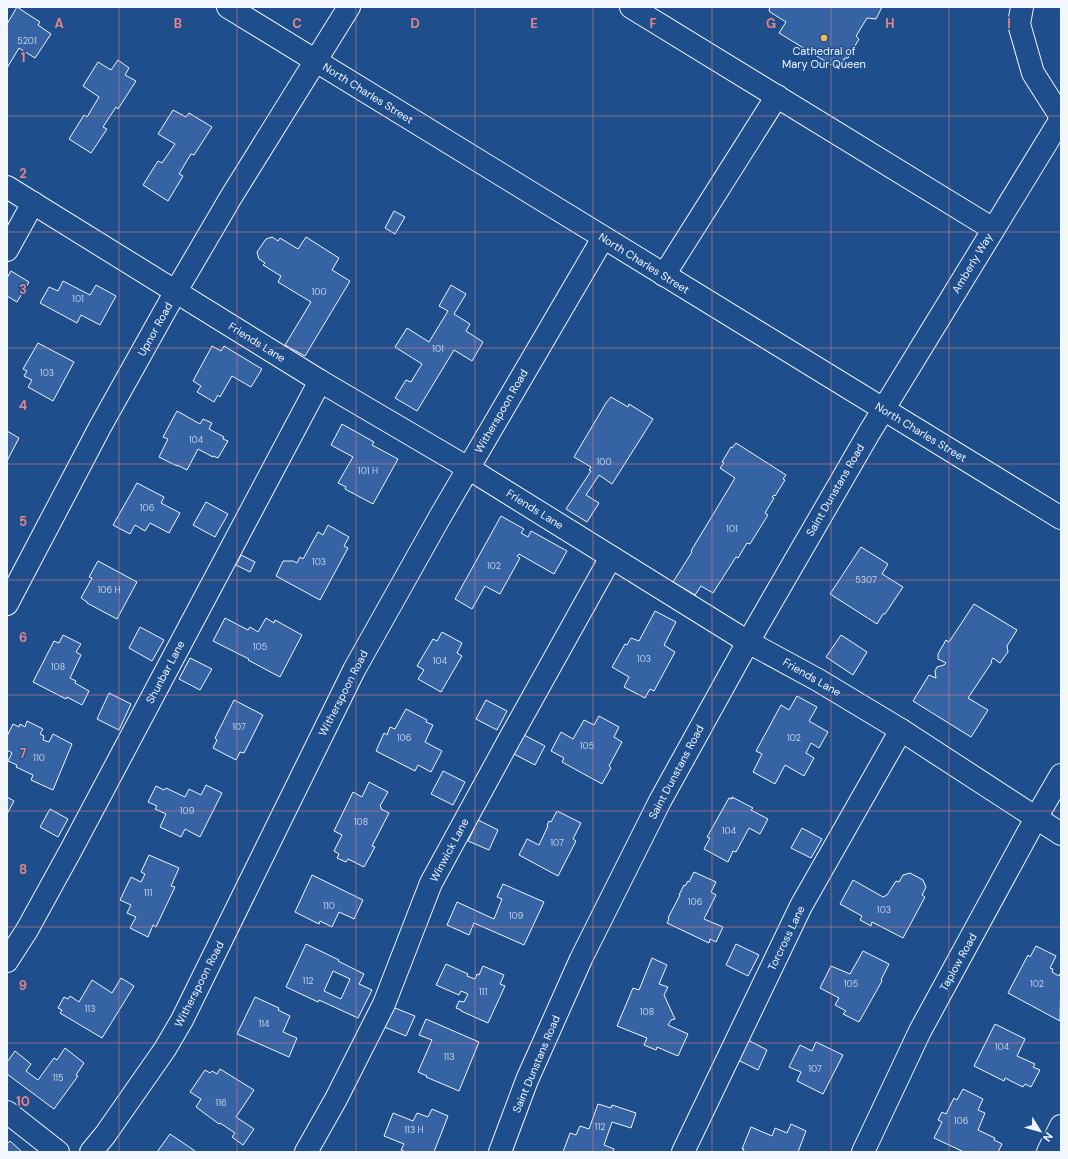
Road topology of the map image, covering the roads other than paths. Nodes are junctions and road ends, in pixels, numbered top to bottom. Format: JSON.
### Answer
{"nodes":[{"id":1,"x":228,"y":7,"type":"edge"},
{"id":2,"x":349,"y":7,"type":"edge"},
{"id":3,"x":632,"y":7,"type":"edge"},
{"id":4,"x":1022,"y":7,"type":"edge"},
{"id":5,"x":315,"y":61,"type":"junction"},
{"id":6,"x":777,"y":96,"type":"junction"},
{"id":7,"x":1061,"y":118,"type":"edge"},
{"id":8,"x":7,"y":188,"type":"edge"},
{"id":9,"x":33,"y":203,"type":"junction"},
{"id":10,"x":993,"y":230,"type":"junction"},
{"id":11,"x":603,"y":238,"type":"junction"},
{"id":12,"x":7,"y":250,"type":"edge"},
{"id":13,"x":664,"y":275,"type":"junction"},
{"id":14,"x":176,"y":291,"type":"junction"},
{"id":15,"x":320,"y":381,"type":"junction"},
{"id":16,"x":883,"y":408,"type":"junction"},
{"id":17,"x":468,"y":468,"type":"junction"},
{"id":18,"x":1061,"y":518,"type":"edge"},
{"id":19,"x":611,"y":557,"type":"junction"},
{"id":20,"x":7,"y":604,"type":"edge"},
{"id":21,"x":748,"y":642,"type":"junction"},
{"id":22,"x":901,"y":730,"type":"junction"},
{"id":23,"x":1061,"y":775,"type":"edge"},
{"id":24,"x":1036,"y":818,"type":"junction"},
{"id":25,"x":1061,"y":834,"type":"edge"},
{"id":26,"x":7,"y":960,"type":"edge"},
{"id":27,"x":7,"y":1112,"type":"edge"},
{"id":28,"x":1061,"y":1126,"type":"edge"},
{"id":29,"x":58,"y":1152,"type":"edge"},
{"id":30,"x":91,"y":1152,"type":"edge"},
{"id":31,"x":306,"y":1152,"type":"edge"},
{"id":32,"x":500,"y":1152,"type":"edge"},
{"id":33,"x":684,"y":1152,"type":"edge"},
{"id":34,"x":863,"y":1152,"type":"edge"},
{"id":35,"x":1048,"y":1152,"type":"edge"}],
"edges":[{"from":1,"to":5,"type":"street","name":"North Charles Street"},
{"from":2,"to":5,"type":"street","name":"Upnor Road"},
{"from":3,"to":6,"type":"street"},
{"from":4,"to":7,"type":"street"},
{"from":5,"to":11,"type":"street","name":"North Charles Street"},
{"from":5,"to":14,"type":"street","name":"Upnor Road"},
{"from":6,"to":10,"type":"street"},
{"from":6,"to":13,"type":"street"},
{"from":7,"to":10,"type":"street","name":"Amberly Way"},
{"from":8,"to":9,"type":"street","name":"Friends Lane"},
{"from":9,"to":12,"type":"street"},
{"from":9,"to":14,"type":"street","name":"Friends Lane"},
{"from":10,"to":16,"type":"street","name":"Amberly Way"},
{"from":11,"to":13,"type":"street","name":"North Charles Street"},
{"from":11,"to":17,"type":"street","name":"Witherspoon Road"},
{"from":13,"to":16,"type":"street","name":"North Charles Street"},
{"from":14,"to":15,"type":"street","name":"Friends Lane"},
{"from":14,"to":20,"type":"street","name":"Upnor Road"},
{"from":15,"to":17,"type":"street","name":"Friends Lane"},
{"from":15,"to":26,"type":"street","name":"Shunbar Lane"},
{"from":16,"to":18,"type":"street","name":"North Charles Street"},
{"from":16,"to":21,"type":"street","name":"Saint Dunstans Road"},
{"from":17,"to":19,"type":"street","name":"Friends Lane"},
{"from":17,"to":30,"type":"street","name":"Witherspoon Road"},
{"from":19,"to":21,"type":"street","name":"Friends Lane"},
{"from":19,"to":31,"type":"street","name":"Winwick Lane"},
{"from":21,"to":22,"type":"street","name":"Friends Lane"},
{"from":21,"to":32,"type":"street","name":"Saint Dunstans Road"},
{"from":22,"to":24,"type":"street","name":"Friends Lane"},
{"from":22,"to":33,"type":"street","name":"Torcross Lane"},
{"from":23,"to":24,"type":"street","name":"Taplow Road"},
{"from":24,"to":25,"type":"street","name":"Friends Lane"},
{"from":24,"to":34,"type":"street","name":"Taplow Road"},
{"from":27,"to":29,"type":"street"},
{"from":28,"to":35,"type":"street"}]}
